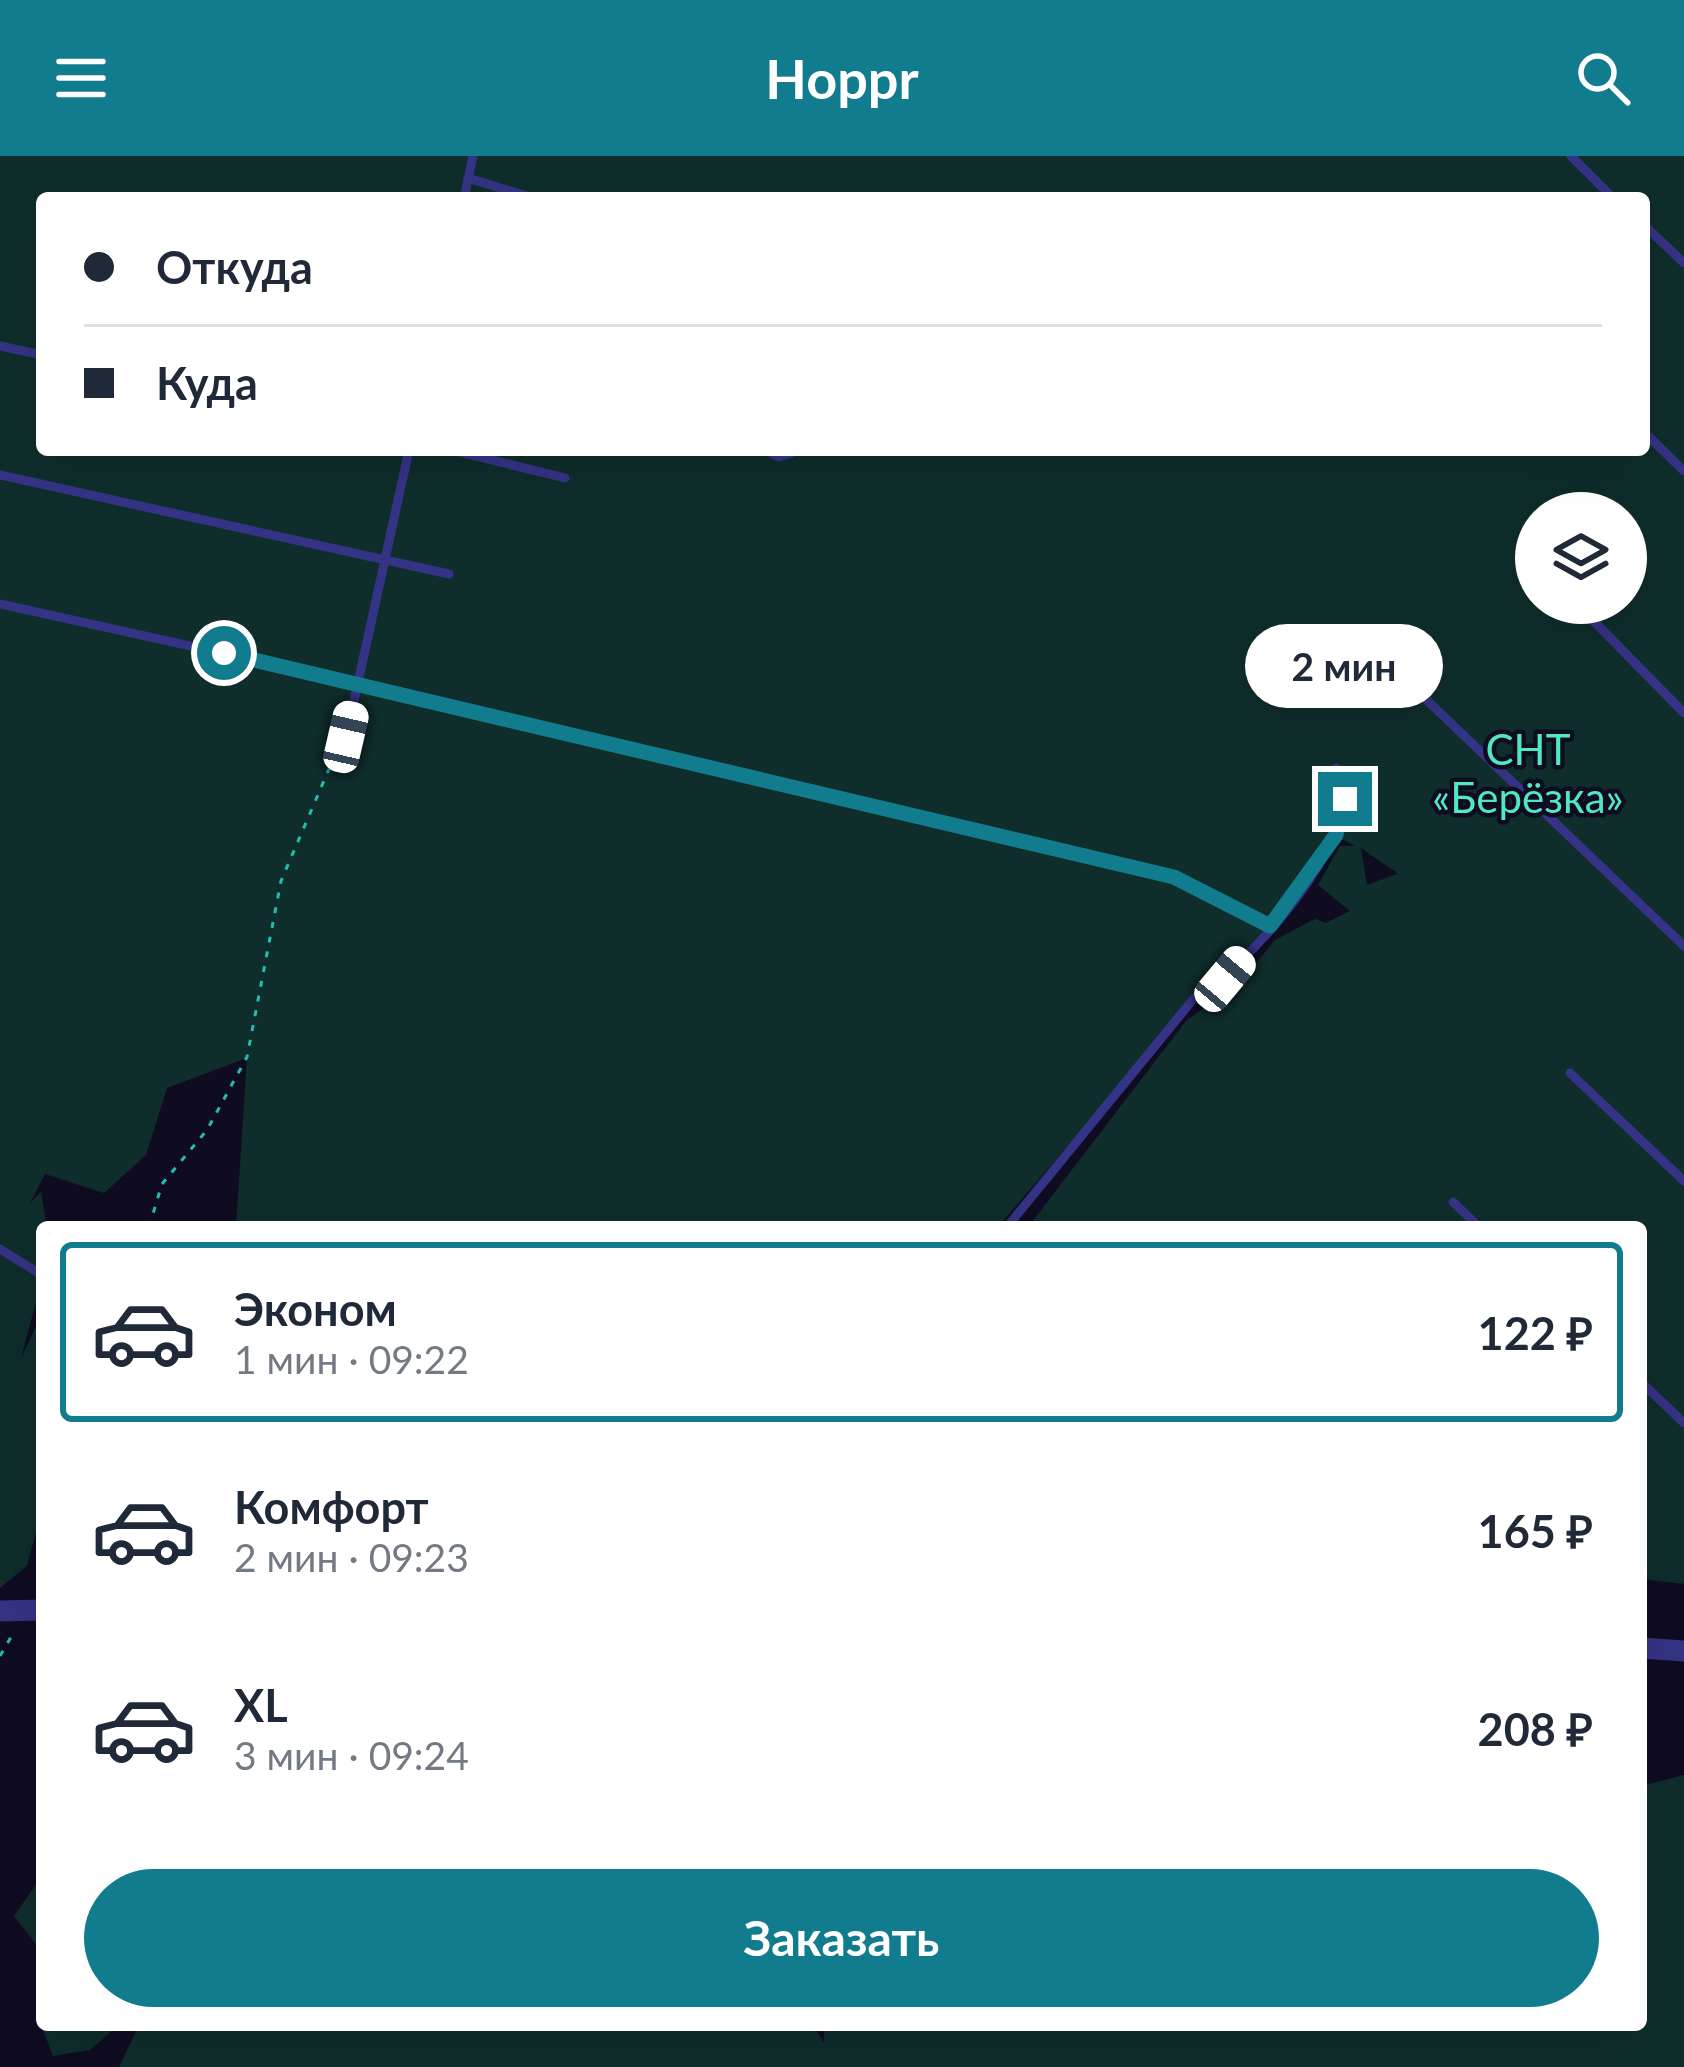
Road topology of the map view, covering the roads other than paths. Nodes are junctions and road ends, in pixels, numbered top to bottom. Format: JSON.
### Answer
{"nodes":[{"id":1,"x":473,"y":156,"type":"edge"},
{"id":2,"x":1571,"y":156,"type":"edge"},
{"id":3,"x":468,"y":178,"type":"junction"},
{"id":4,"x":465,"y":192,"type":"edge"},
{"id":5,"x":514,"y":192,"type":"edge"},
{"id":6,"x":1607,"y":192,"type":"edge"},
{"id":7,"x":1650,"y":231,"type":"edge"},
{"id":8,"x":1684,"y":263,"type":"edge"},
{"id":9,"x":0,"y":346,"type":"edge"},
{"id":10,"x":36,"y":354,"type":"edge"},
{"id":11,"x":1650,"y":438,"type":"edge"},
{"id":12,"x":408,"y":456,"type":"edge"},
{"id":13,"x":475,"y":456,"type":"edge"},
{"id":14,"x":1684,"y":471,"type":"edge"},
{"id":15,"x":0,"y":475,"type":"edge"},
{"id":16,"x":565,"y":478,"type":"dead end"},
{"id":17,"x":387,"y":562,"type":"junction"},
{"id":18,"x":449,"y":574,"type":"dead end"},
{"id":19,"x":0,"y":604,"type":"edge"},
{"id":20,"x":1597,"y":624,"type":"edge"},
{"id":21,"x":358,"y":683,"type":"junction"},
{"id":22,"x":1412,"y":686,"type":"dead end"},
{"id":23,"x":1684,"y":713,"type":"edge"},
{"id":24,"x":335,"y":757,"type":"road end"},
{"id":25,"x":1336,"y":768,"type":"dead end"},
{"id":26,"x":1270,"y":926,"type":"junction"},
{"id":27,"x":1684,"y":946,"type":"edge"},
{"id":28,"x":1570,"y":1073,"type":"dead end"},
{"id":29,"x":1684,"y":1181,"type":"edge"},
{"id":30,"x":1453,"y":1202,"type":"dead end"},
{"id":31,"x":1012,"y":1221,"type":"edge"},
{"id":32,"x":1473,"y":1221,"type":"edge"},
{"id":33,"x":0,"y":1249,"type":"edge"},
{"id":34,"x":36,"y":1271,"type":"edge"},
{"id":35,"x":1647,"y":1388,"type":"edge"},
{"id":36,"x":1684,"y":1424,"type":"edge"},
{"id":37,"x":34,"y":1610,"type":"edge"},
{"id":38,"x":0,"y":1611,"type":"edge"},
{"id":39,"x":1647,"y":1648,"type":"edge"},
{"id":40,"x":1684,"y":1651,"type":"edge"}],
"edges":[{"from":1,"to":3,"type":"lane"},
{"from":2,"to":6,"type":"lane"},
{"from":3,"to":4,"type":"lane"},
{"from":3,"to":5,"type":"lane"},
{"from":7,"to":8,"type":"lane"},
{"from":9,"to":10,"type":"lane"},
{"from":11,"to":14,"type":"lane"},
{"from":12,"to":17,"type":"lane"},
{"from":13,"to":16,"type":"lane"},
{"from":15,"to":17,"type":"lane"},
{"from":17,"to":18,"type":"lane"},
{"from":17,"to":21,"type":"lane"},
{"from":19,"to":21,"type":"lane"},
{"from":20,"to":23,"type":"lane"},
{"from":21,"to":24,"type":"lane"},
{"from":21,"to":26,"type":"lane"},
{"from":22,"to":27,"type":"lane"},
{"from":25,"to":26,"type":"lane"},
{"from":26,"to":31,"type":"lane"},
{"from":28,"to":29,"type":"lane"},
{"from":30,"to":32,"type":"lane"},
{"from":33,"to":34,"type":"lane"},
{"from":35,"to":36,"type":"lane"},
{"from":37,"to":38,"type":"street"},
{"from":39,"to":40,"type":"street"}]}
